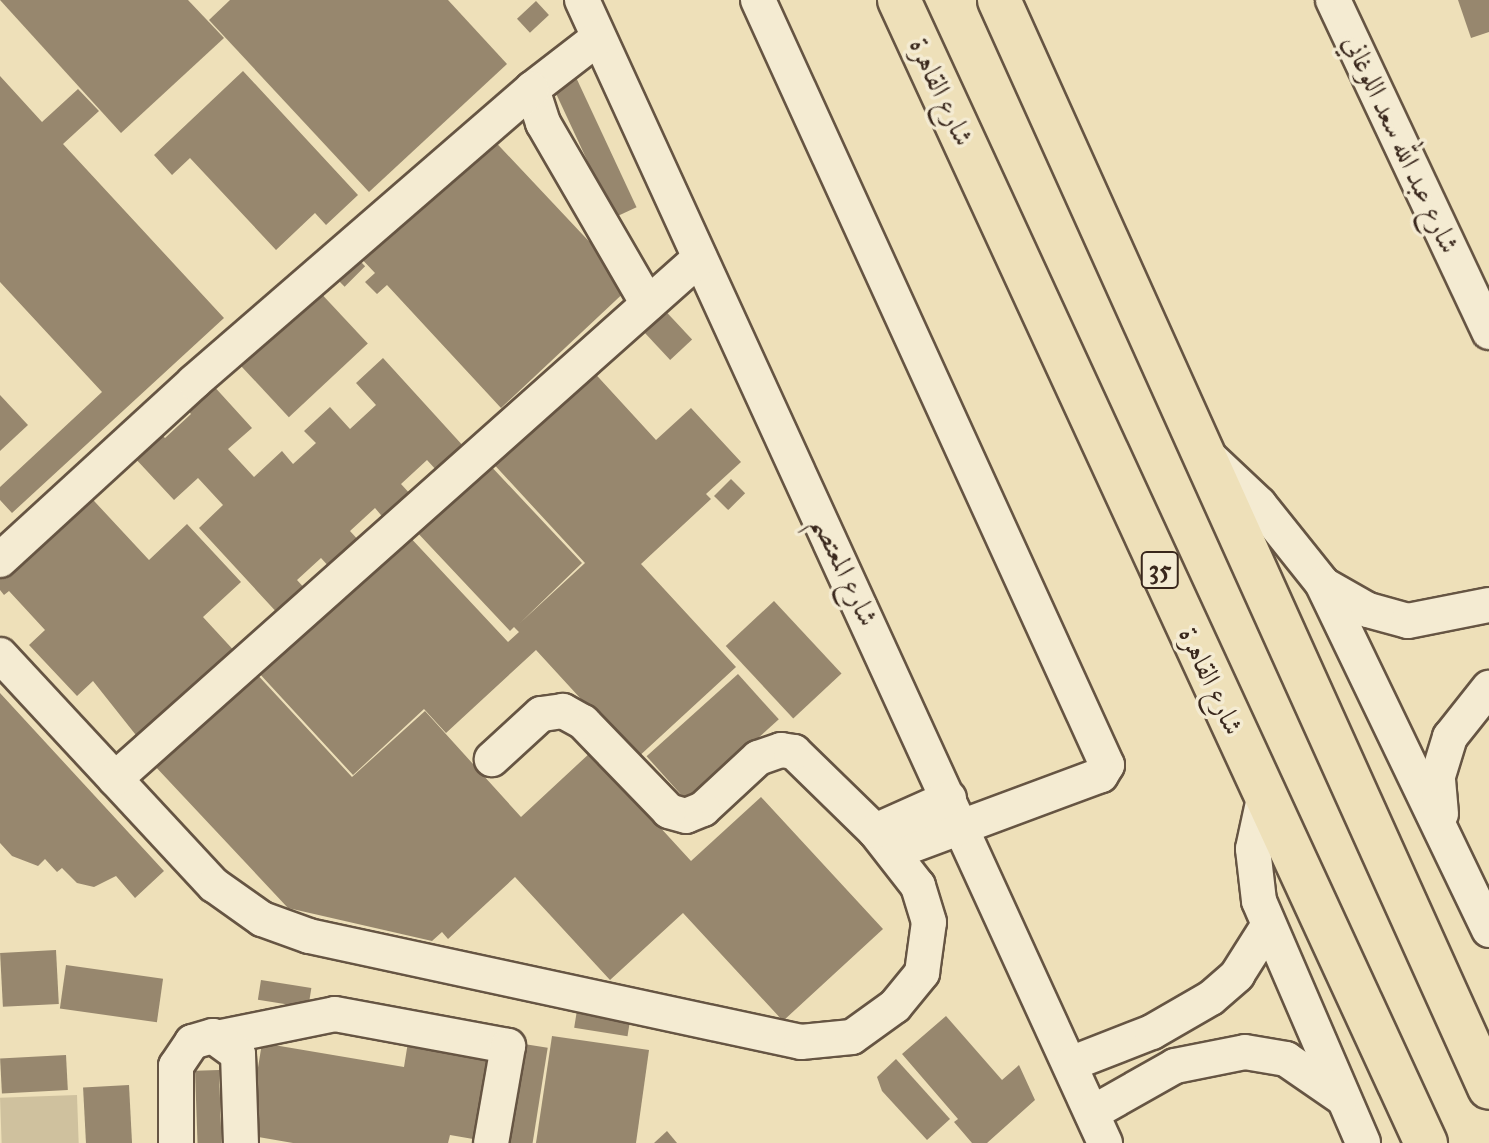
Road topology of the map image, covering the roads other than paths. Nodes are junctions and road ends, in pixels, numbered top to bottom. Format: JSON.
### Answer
{"nodes":[{"id":1,"x":582,"y":0,"type":"edge"},
{"id":2,"x":758,"y":0,"type":"edge"},
{"id":3,"x":899,"y":0,"type":"edge"},
{"id":4,"x":999,"y":0,"type":"edge"},
{"id":5,"x":1333,"y":0,"type":"edge"},
{"id":6,"x":598,"y":38,"type":"junction"},
{"id":7,"x":532,"y":89,"type":"junction"},
{"id":8,"x":700,"y":258,"type":"junction"},
{"id":9,"x":648,"y":304,"type":"junction"},
{"id":10,"x":1489,"y":332,"type":"edge"},
{"id":11,"x":1204,"y":452,"type":"junction"},
{"id":12,"x":0,"y":560,"type":"edge"},
{"id":13,"x":1322,"y":583,"type":"junction"},
{"id":14,"x":1489,"y":605,"type":"edge"},
{"id":15,"x":0,"y":655,"type":"edge"},
{"id":16,"x":1489,"y":688,"type":"edge"},
{"id":17,"x":492,"y":759,"type":"dead end"},
{"id":18,"x":115,"y":779,"type":"junction"},
{"id":19,"x":1264,"y":798,"type":"junction"},
{"id":20,"x":956,"y":813,"type":"junction"},
{"id":21,"x":1445,"y":838,"type":"junction"},
{"id":22,"x":884,"y":841,"type":"junction"},
{"id":23,"x":1268,"y":926,"type":"junction"},
{"id":24,"x":1489,"y":930,"type":"edge"},
{"id":25,"x":1454,"y":1010,"type":"junction"},
{"id":26,"x":222,"y":1037,"type":"junction"},
{"id":27,"x":1489,"y":1053,"type":"edge"},
{"id":28,"x":1070,"y":1064,"type":"junction"},
{"id":29,"x":1489,"y":1088,"type":"edge"},
{"id":30,"x":1344,"y":1100,"type":"junction"},
{"id":31,"x":1099,"y":1128,"type":"edge"},
{"id":32,"x":1425,"y":1142,"type":"edge"},
{"id":33,"x":176,"y":1143,"type":"edge"},
{"id":34,"x":241,"y":1143,"type":"edge"},
{"id":35,"x":491,"y":1143,"type":"edge"},
{"id":36,"x":1363,"y":1143,"type":"edge"}],
"edges":[{"from":1,"to":6,"type":"street","name":"شارع المعتصم"},
{"from":2,"to":20,"type":"street"},
{"from":3,"to":19,"type":"main road","name":"شارع القاهرة","number":"35"},
{"from":4,"to":11,"type":"main road"},
{"from":5,"to":10,"type":"street","name":"شارع عبد الله سعد اللوغاني"},
{"from":6,"to":7,"type":"street"},
{"from":6,"to":8,"type":"street","name":"شارع المعتصم"},
{"from":7,"to":9,"type":"street"},
{"from":7,"to":12,"type":"street"},
{"from":8,"to":9,"type":"street"},
{"from":8,"to":20,"type":"street","name":"شارع المعتصم"},
{"from":9,"to":18,"type":"street"},
{"from":11,"to":13,"type":"street"},
{"from":11,"to":25,"type":"main road"},
{"from":13,"to":14,"type":"street"},
{"from":13,"to":21,"type":"street"},
{"from":15,"to":18,"type":"street"},
{"from":16,"to":21,"type":"street"},
{"from":17,"to":22,"type":"street"},
{"from":18,"to":22,"type":"street"},
{"from":19,"to":23,"type":"street"},
{"from":19,"to":32,"type":"main road","name":"شارع القاهرة","number":"35"},
{"from":20,"to":22,"type":"street"},
{"from":20,"to":28,"type":"street","name":"شارع المعتصم"},
{"from":21,"to":24,"type":"street"},
{"from":23,"to":28,"type":"street"},
{"from":23,"to":30,"type":"street"},
{"from":25,"to":27,"type":"main road"},
{"from":25,"to":29,"type":"main road"},
{"from":26,"to":33,"type":"street"},
{"from":26,"to":34,"type":"street"},
{"from":26,"to":35,"type":"street"},
{"from":28,"to":31,"type":"street","name":"شارع المعتصم"},
{"from":30,"to":31,"type":"street"},
{"from":30,"to":36,"type":"street"}]}
